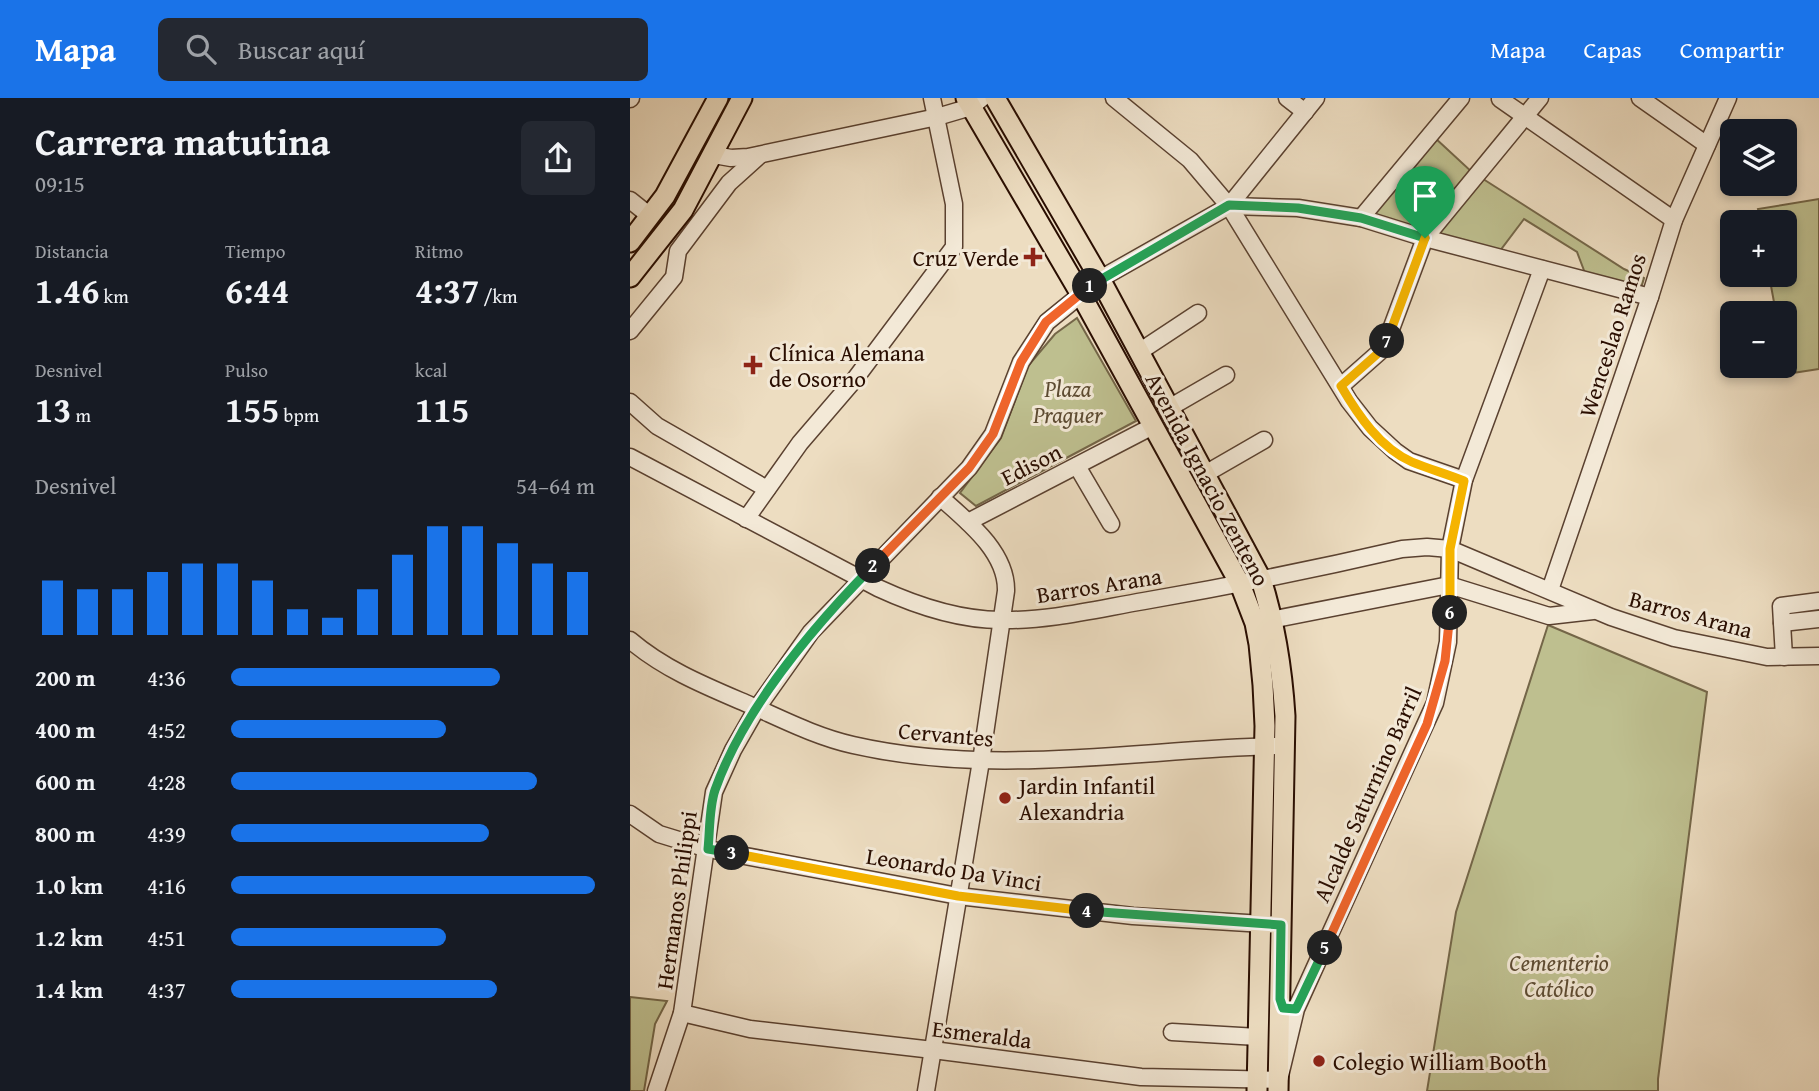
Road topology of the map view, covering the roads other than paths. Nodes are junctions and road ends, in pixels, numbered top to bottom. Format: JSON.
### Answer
{"nodes":[{"id":1,"x":932,"y":98,"type":"edge"},
{"id":2,"x":995,"y":98,"type":"edge"},
{"id":3,"x":1114,"y":98,"type":"edge"},
{"id":4,"x":1287,"y":98,"type":"edge"},
{"id":5,"x":1317,"y":98,"type":"edge"},
{"id":6,"x":1461,"y":98,"type":"edge"},
{"id":7,"x":1541,"y":98,"type":"edge"},
{"id":8,"x":1640,"y":98,"type":"edge"},
{"id":9,"x":1728,"y":98,"type":"edge"},
{"id":10,"x":716,"y":99,"type":"edge"},
{"id":11,"x":1500,"y":99,"type":"edge"},
{"id":12,"x":973,"y":101,"type":"edge"},
{"id":13,"x":738,"y":104,"type":"edge"},
{"id":14,"x":1305,"y":112,"type":"junction"},
{"id":15,"x":937,"y":117,"type":"junction"},
{"id":16,"x":1525,"y":117,"type":"junction"},
{"id":17,"x":1707,"y":145,"type":"junction"},
{"id":18,"x":1028,"y":154,"type":"junction"},
{"id":19,"x":714,"y":155,"type":"junction"},
{"id":20,"x":760,"y":155,"type":"junction"},
{"id":21,"x":1007,"y":167,"type":"junction"},
{"id":22,"x":630,"y":200,"type":"edge"},
{"id":23,"x":1229,"y":205,"type":"junction"},
{"id":24,"x":650,"y":216,"type":"junction"},
{"id":25,"x":1361,"y":218,"type":"junction"},
{"id":26,"x":1674,"y":220,"type":"junction"},
{"id":27,"x":1425,"y":238,"type":"junction"},
{"id":28,"x":630,"y":242,"type":"edge"},
{"id":29,"x":1542,"y":269,"type":"junction"},
{"id":30,"x":630,"y":277,"type":"edge"},
{"id":31,"x":1100,"y":279,"type":"junction"},
{"id":32,"x":1080,"y":293,"type":"junction"},
{"id":33,"x":1650,"y":296,"type":"junction"},
{"id":34,"x":1198,"y":313,"type":"dead end"},
{"id":35,"x":630,"y":331,"type":"edge"},
{"id":36,"x":1139,"y":352,"type":"junction"},
{"id":37,"x":1226,"y":375,"type":"dead end"},
{"id":38,"x":1341,"y":386,"type":"junction"},
{"id":39,"x":630,"y":402,"type":"edge"},
{"id":40,"x":1169,"y":408,"type":"junction"},
{"id":41,"x":1153,"y":426,"type":"junction"},
{"id":42,"x":1264,"y":440,"type":"dead end"},
{"id":43,"x":630,"y":457,"type":"edge"},
{"id":44,"x":1077,"y":466,"type":"junction"},
{"id":45,"x":1205,"y":474,"type":"junction"},
{"id":46,"x":1464,"y":481,"type":"junction"},
{"id":47,"x":766,"y":489,"type":"junction"},
{"id":48,"x":940,"y":498,"type":"junction"},
{"id":49,"x":746,"y":519,"type":"junction"},
{"id":50,"x":968,"y":522,"type":"junction"},
{"id":51,"x":1111,"y":524,"type":"dead end"},
{"id":52,"x":1450,"y":549,"type":"junction"},
{"id":53,"x":861,"y":578,"type":"junction"},
{"id":54,"x":1261,"y":579,"type":"junction"},
{"id":55,"x":1240,"y":584,"type":"junction"},
{"id":56,"x":1449,"y":585,"type":"junction"},
{"id":57,"x":1550,"y":590,"type":"junction"},
{"id":58,"x":1819,"y":601,"type":"edge"},
{"id":59,"x":1596,"y":610,"type":"junction"},
{"id":60,"x":1819,"y":619,"type":"edge"},
{"id":61,"x":1001,"y":620,"type":"junction"},
{"id":62,"x":1264,"y":621,"type":"junction"},
{"id":63,"x":1782,"y":623,"type":"junction"},
{"id":64,"x":630,"y":640,"type":"edge"},
{"id":65,"x":1819,"y":656,"type":"edge"},
{"id":66,"x":1784,"y":657,"type":"junction"},
{"id":67,"x":757,"y":708,"type":"junction"},
{"id":68,"x":1264,"y":746,"type":"junction"},
{"id":69,"x":1285,"y":746,"type":"junction"},
{"id":70,"x":981,"y":761,"type":"junction"},
{"id":71,"x":630,"y":814,"type":"edge"},
{"id":72,"x":708,"y":849,"type":"junction"},
{"id":73,"x":958,"y":896,"type":"junction"},
{"id":74,"x":1260,"y":924,"type":"junction"},
{"id":75,"x":1281,"y":925,"type":"junction"},
{"id":76,"x":1288,"y":1004,"type":"junction"},
{"id":77,"x":682,"y":1013,"type":"junction"},
{"id":78,"x":1172,"y":1032,"type":"dead end"},
{"id":79,"x":1258,"y":1037,"type":"junction"},
{"id":80,"x":933,"y":1050,"type":"junction"},
{"id":81,"x":1141,"y":1084,"type":"edge"},
{"id":82,"x":1257,"y":1086,"type":"edge"},
{"id":83,"x":1279,"y":1086,"type":"edge"},
{"id":84,"x":656,"y":1091,"type":"edge"},
{"id":85,"x":926,"y":1091,"type":"edge"}],
"edges":[{"from":1,"to":15,"type":"street"},
{"from":2,"to":18,"type":"main road","name":"Avenida Ignacio Zenteno"},
{"from":3,"to":23,"type":"street"},
{"from":4,"to":14,"type":"street"},
{"from":5,"to":14,"type":"street"},
{"from":6,"to":25,"type":"street"},
{"from":7,"to":16,"type":"street"},
{"from":8,"to":17,"type":"street"},
{"from":9,"to":17,"type":"street","name":"Wenceslao Ramos"},
{"from":10,"to":13,"type":"street"},
{"from":10,"to":24,"type":"main road"},
{"from":11,"to":16,"type":"street"},
{"from":12,"to":15,"type":"street"},
{"from":12,"to":21,"type":"main road","name":"Avenida Ignacio Zenteno"},
{"from":13,"to":19,"type":"main road"},
{"from":14,"to":23,"type":"street"},
{"from":15,"to":20,"type":"street"},
{"from":15,"to":47,"type":"street"},
{"from":16,"to":26,"type":"street"},
{"from":16,"to":27,"type":"street"},
{"from":17,"to":26,"type":"street","name":"Wenceslao Ramos"},
{"from":18,"to":21,"type":"main road"},
{"from":18,"to":31,"type":"main road","name":"Avenida Ignacio Zenteno"},
{"from":19,"to":20,"type":"street"},
{"from":19,"to":30,"type":"main road"},
{"from":20,"to":35,"type":"street"},
{"from":21,"to":32,"type":"main road","name":"Avenida Ignacio Zenteno"},
{"from":22,"to":24,"type":"street"},
{"from":23,"to":25,"type":"street"},
{"from":23,"to":31,"type":"street","name":"Hermanos Philippi"},
{"from":23,"to":38,"type":"street"},
{"from":24,"to":28,"type":"main road"},
{"from":25,"to":27,"type":"street"},
{"from":26,"to":33,"type":"street","name":"Wenceslao Ramos"},
{"from":27,"to":29,"type":"street"},
{"from":27,"to":38,"type":"street"},
{"from":29,"to":33,"type":"street"},
{"from":29,"to":46,"type":"street","name":"Alcalde Saturnino Barril"},
{"from":31,"to":32,"type":"street","name":"Hermanos Philippi"},
{"from":31,"to":36,"type":"main road","name":"Avenida Ignacio Zenteno"},
{"from":32,"to":41,"type":"main road","name":"Avenida Ignacio Zenteno"},
{"from":32,"to":48,"type":"street","name":"Hermanos Philippi"},
{"from":33,"to":57,"type":"street","name":"Wenceslao Ramos"},
{"from":34,"to":36,"type":"street"},
{"from":36,"to":40,"type":"main road","name":"Avenida Ignacio Zenteno"},
{"from":37,"to":40,"type":"street"},
{"from":38,"to":46,"type":"street"},
{"from":39,"to":47,"type":"street"},
{"from":40,"to":45,"type":"main road","name":"Avenida Ignacio Zenteno"},
{"from":41,"to":44,"type":"street","name":"Edison"},
{"from":41,"to":55,"type":"main road","name":"Avenida Ignacio Zenteno"},
{"from":42,"to":45,"type":"street"},
{"from":43,"to":49,"type":"street","name":"Barros Arana"},
{"from":44,"to":50,"type":"street","name":"Edison"},
{"from":44,"to":51,"type":"street"},
{"from":45,"to":54,"type":"main road","name":"Avenida Ignacio Zenteno"},
{"from":46,"to":52,"type":"street","name":"Alcalde Saturnino Barril"},
{"from":47,"to":49,"type":"street"},
{"from":48,"to":50,"type":"street"},
{"from":48,"to":53,"type":"street","name":"Hermanos Philippi"},
{"from":49,"to":53,"type":"street","name":"Barros Arana"},
{"from":50,"to":61,"type":"street"},
{"from":52,"to":54,"type":"street","name":"Barros Arana"},
{"from":52,"to":56,"type":"street","name":"Alcalde Saturnino Barril"},
{"from":52,"to":57,"type":"street","name":"Barros Arana"},
{"from":53,"to":61,"type":"street","name":"Barros Arana"},
{"from":53,"to":67,"type":"street","name":"Hermanos Philippi"},
{"from":54,"to":55,"type":"street","name":"Barros Arana"},
{"from":54,"to":62,"type":"main road","name":"Avenida Ignacio Zenteno"},
{"from":55,"to":61,"type":"street","name":"Barros Arana"},
{"from":55,"to":62,"type":"main road","name":"Avenida Ignacio Zenteno"},
{"from":56,"to":59,"type":"street","name":"Barros Arana"},
{"from":56,"to":62,"type":"street","name":"Barros Arana"},
{"from":56,"to":76,"type":"street","name":"Alcalde Saturnino Barril"},
{"from":57,"to":59,"type":"street","name":"Barros Arana"},
{"from":58,"to":63,"type":"street"},
{"from":59,"to":66,"type":"street","name":"Barros Arana"},
{"from":60,"to":63,"type":"street"},
{"from":61,"to":70,"type":"street"},
{"from":62,"to":68,"type":"main road","name":"Avenida Ignacio Zenteno"},
{"from":62,"to":69,"type":"main road","name":"Avenida Ignacio Zenteno"},
{"from":63,"to":66,"type":"street"},
{"from":64,"to":67,"type":"street","name":"Cervantes"},
{"from":65,"to":66,"type":"street","name":"Barros Arana"},
{"from":67,"to":70,"type":"street","name":"Cervantes"},
{"from":67,"to":72,"type":"street","name":"Hermanos Philippi"},
{"from":68,"to":69,"type":"street","name":"Cervantes"},
{"from":68,"to":70,"type":"street","name":"Cervantes"},
{"from":68,"to":74,"type":"main road","name":"Avenida Ignacio Zenteno"},
{"from":69,"to":75,"type":"main road","name":"Avenida Ignacio Zenteno"},
{"from":70,"to":73,"type":"street"},
{"from":71,"to":72,"type":"street","name":"Leonardo Da Vinci"},
{"from":72,"to":73,"type":"street","name":"Leonardo Da Vinci"},
{"from":72,"to":77,"type":"street","name":"Hermanos Philippi"},
{"from":73,"to":74,"type":"street","name":"Leonardo Da Vinci"},
{"from":73,"to":80,"type":"street"},
{"from":74,"to":75,"type":"street","name":"Leonardo Da Vinci"},
{"from":74,"to":79,"type":"main road","name":"Avenida Ignacio Zenteno"},
{"from":75,"to":76,"type":"main road","name":"Avenida Ignacio Zenteno"},
{"from":76,"to":83,"type":"main road","name":"Avenida Ignacio Zenteno"},
{"from":77,"to":80,"type":"street","name":"Esmeralda"},
{"from":77,"to":84,"type":"street","name":"Hermanos Philippi"},
{"from":78,"to":79,"type":"street"},
{"from":79,"to":82,"type":"main road","name":"Avenida Ignacio Zenteno"},
{"from":80,"to":81,"type":"street","name":"Esmeralda"},
{"from":80,"to":85,"type":"street"},
{"from":81,"to":82,"type":"street","name":"Esmeralda"},
{"from":82,"to":83,"type":"street","name":"Esmeralda"}]}
